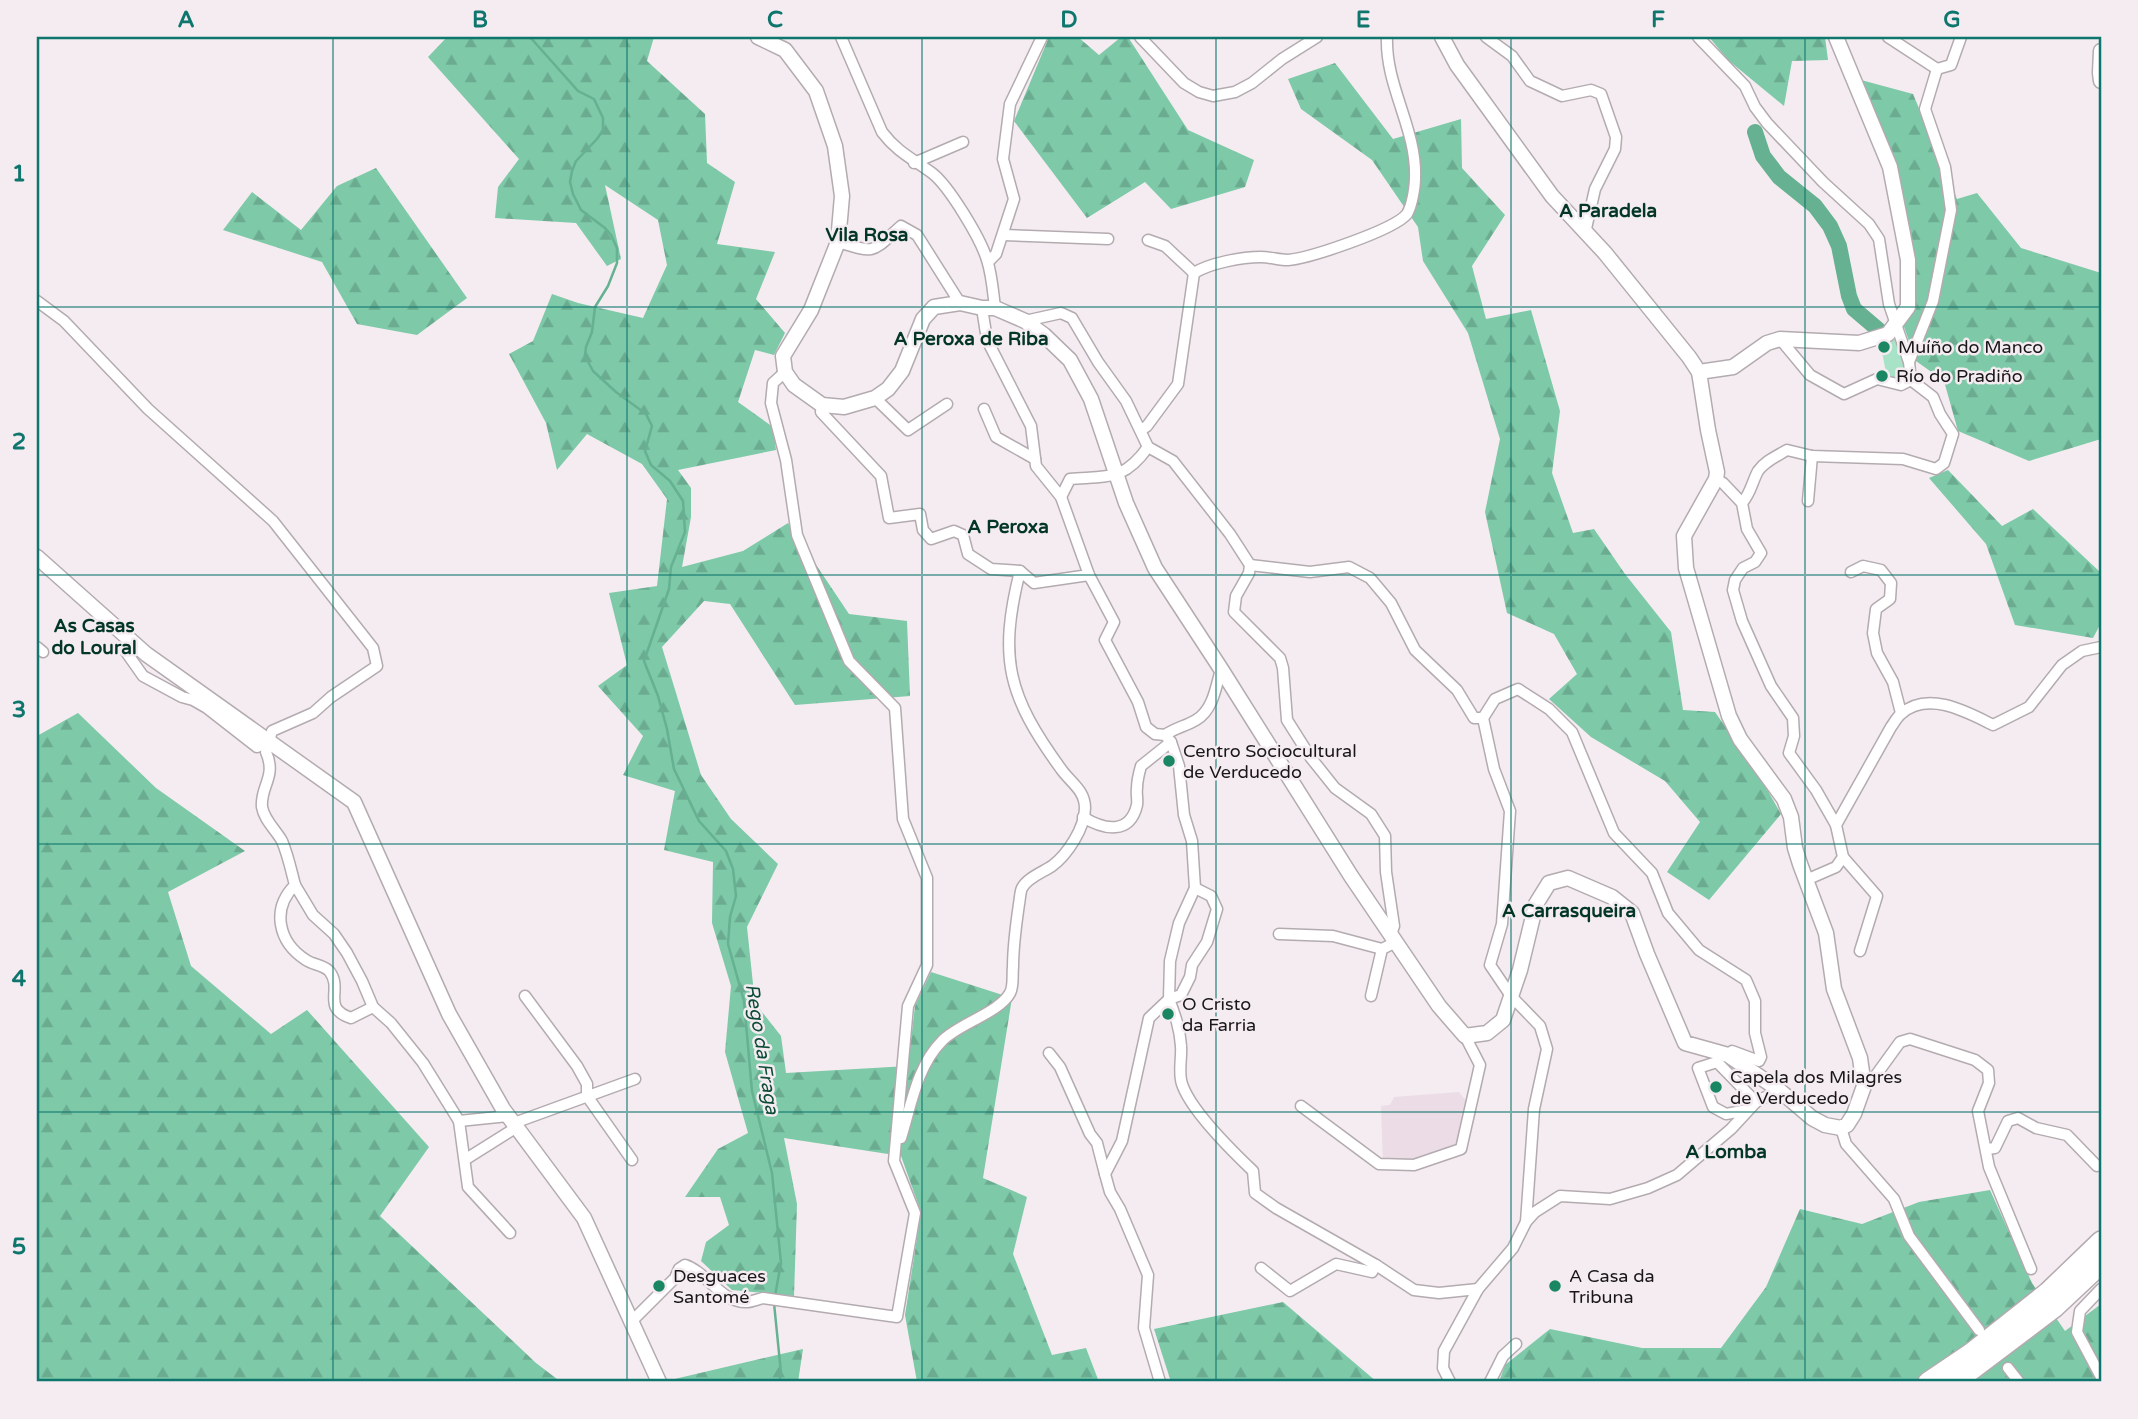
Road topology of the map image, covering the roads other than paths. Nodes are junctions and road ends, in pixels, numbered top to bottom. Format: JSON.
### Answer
{"nodes":[{"id":1,"x":758,"y":37,"type":"edge"},
{"id":2,"x":841,"y":37,"type":"edge"},
{"id":3,"x":1042,"y":37,"type":"edge"},
{"id":4,"x":1140,"y":37,"type":"edge"},
{"id":5,"x":1317,"y":37,"type":"edge"},
{"id":6,"x":1387,"y":37,"type":"edge"},
{"id":7,"x":1442,"y":37,"type":"edge"},
{"id":8,"x":1486,"y":37,"type":"edge"},
{"id":9,"x":1698,"y":37,"type":"edge"},
{"id":10,"x":1836,"y":37,"type":"edge"},
{"id":11,"x":1888,"y":37,"type":"edge"},
{"id":12,"x":1961,"y":37,"type":"edge"},
{"id":13,"x":2101,"y":51,"type":"edge"},
{"id":14,"x":1937,"y":69,"type":"junction"},
{"id":15,"x":2101,"y":81,"type":"edge"},
{"id":16,"x":963,"y":142,"type":"dead end"},
{"id":17,"x":914,"y":163,"type":"junction"},
{"id":18,"x":1585,"y":233,"type":"junction"},
{"id":19,"x":1003,"y":235,"type":"junction"},
{"id":20,"x":1108,"y":239,"type":"dead end"},
{"id":21,"x":1148,"y":240,"type":"dead end"},
{"id":22,"x":838,"y":242,"type":"junction"},
{"id":23,"x":988,"y":262,"type":"junction"},
{"id":24,"x":1194,"y":273,"type":"junction"},
{"id":25,"x":37,"y":301,"type":"edge"},
{"id":26,"x":960,"y":303,"type":"junction"},
{"id":27,"x":988,"y":308,"type":"junction"},
{"id":28,"x":1025,"y":321,"type":"junction"},
{"id":29,"x":1897,"y":323,"type":"junction"},
{"id":30,"x":1780,"y":339,"type":"junction"},
{"id":31,"x":1909,"y":362,"type":"junction"},
{"id":32,"x":785,"y":372,"type":"junction"},
{"id":33,"x":1699,"y":372,"type":"junction"},
{"id":34,"x":1910,"y":380,"type":"junction"},
{"id":35,"x":875,"y":398,"type":"junction"},
{"id":36,"x":947,"y":404,"type":"dead end"},
{"id":37,"x":822,"y":405,"type":"junction"},
{"id":38,"x":984,"y":409,"type":"dead end"},
{"id":39,"x":1141,"y":430,"type":"junction"},
{"id":40,"x":1148,"y":447,"type":"junction"},
{"id":41,"x":1812,"y":456,"type":"junction"},
{"id":42,"x":1035,"y":459,"type":"junction"},
{"id":43,"x":1117,"y":476,"type":"junction"},
{"id":44,"x":1716,"y":479,"type":"junction"},
{"id":45,"x":1061,"y":497,"type":"junction"},
{"id":46,"x":1808,"y":501,"type":"dead end"},
{"id":47,"x":1741,"y":503,"type":"junction"},
{"id":48,"x":37,"y":558,"type":"edge"},
{"id":49,"x":1250,"y":565,"type":"junction"},
{"id":50,"x":1020,"y":571,"type":"junction"},
{"id":51,"x":1851,"y":572,"type":"dead end"},
{"id":52,"x":1089,"y":575,"type":"junction"},
{"id":53,"x":2101,"y":647,"type":"edge"},
{"id":54,"x":1221,"y":669,"type":"junction"},
{"id":55,"x":1901,"y":713,"type":"junction"},
{"id":56,"x":1483,"y":718,"type":"junction"},
{"id":57,"x":1168,"y":739,"type":"junction"},
{"id":58,"x":269,"y":741,"type":"junction"},
{"id":59,"x":1083,"y":817,"type":"junction"},
{"id":60,"x":1836,"y":825,"type":"junction"},
{"id":61,"x":1843,"y":857,"type":"junction"},
{"id":62,"x":1805,"y":880,"type":"junction"},
{"id":63,"x":295,"y":885,"type":"junction"},
{"id":64,"x":1195,"y":888,"type":"junction"},
{"id":65,"x":1279,"y":934,"type":"dead end"},
{"id":66,"x":1393,"y":939,"type":"junction"},
{"id":67,"x":1382,"y":949,"type":"junction"},
{"id":68,"x":1860,"y":951,"type":"dead end"},
{"id":69,"x":525,"y":996,"type":"dead end"},
{"id":70,"x":1371,"y":996,"type":"dead end"},
{"id":71,"x":1511,"y":996,"type":"junction"},
{"id":72,"x":1169,"y":999,"type":"junction"},
{"id":73,"x":373,"y":1007,"type":"junction"},
{"id":74,"x":1465,"y":1036,"type":"junction"},
{"id":75,"x":1049,"y":1053,"type":"dead end"},
{"id":76,"x":1728,"y":1055,"type":"junction"},
{"id":77,"x":635,"y":1079,"type":"dead end"},
{"id":78,"x":1864,"y":1086,"type":"junction"},
{"id":79,"x":1779,"y":1090,"type":"junction"},
{"id":80,"x":587,"y":1096,"type":"junction"},
{"id":81,"x":1301,"y":1106,"type":"dead end"},
{"id":82,"x":1753,"y":1106,"type":"junction"},
{"id":83,"x":459,"y":1121,"type":"junction"},
{"id":84,"x":513,"y":1122,"type":"junction"},
{"id":85,"x":1841,"y":1128,"type":"junction"},
{"id":86,"x":1987,"y":1149,"type":"junction"},
{"id":87,"x":466,"y":1159,"type":"junction"},
{"id":88,"x":632,"y":1160,"type":"dead end"},
{"id":89,"x":894,"y":1161,"type":"junction"},
{"id":90,"x":2096,"y":1166,"type":"dead end"},
{"id":91,"x":1105,"y":1174,"type":"junction"},
{"id":92,"x":1526,"y":1222,"type":"junction"},
{"id":93,"x":510,"y":1233,"type":"dead end"},
{"id":94,"x":2101,"y":1241,"type":"edge"},
{"id":95,"x":2101,"y":1264,"type":"edge"},
{"id":96,"x":1376,"y":1265,"type":"junction"},
{"id":97,"x":1261,"y":1268,"type":"dead end"},
{"id":98,"x":2031,"y":1269,"type":"dead end"},
{"id":99,"x":1478,"y":1289,"type":"junction"},
{"id":100,"x":2101,"y":1289,"type":"edge"},
{"id":101,"x":631,"y":1322,"type":"junction"},
{"id":102,"x":1979,"y":1329,"type":"dead end"},
{"id":103,"x":1516,"y":1345,"type":"dead end"},
{"id":104,"x":2008,"y":1368,"type":"dead end"},
{"id":105,"x":2101,"y":1377,"type":"edge"},
{"id":106,"x":659,"y":1382,"type":"edge"},
{"id":107,"x":1160,"y":1382,"type":"edge"},
{"id":108,"x":1450,"y":1382,"type":"edge"},
{"id":109,"x":1490,"y":1382,"type":"edge"},
{"id":110,"x":1928,"y":1382,"type":"edge"},
{"id":111,"x":1956,"y":1382,"type":"edge"},
{"id":112,"x":2019,"y":1382,"type":"edge"}],
"edges":[{"from":1,"to":22,"type":"street"},
{"from":2,"to":17,"type":"street"},
{"from":3,"to":19,"type":"street"},
{"from":4,"to":5,"type":"street"},
{"from":6,"to":24,"type":"street"},
{"from":7,"to":18,"type":"street"},
{"from":8,"to":18,"type":"street"},
{"from":9,"to":29,"type":"street"},
{"from":10,"to":29,"type":"street"},
{"from":11,"to":14,"type":"street"},
{"from":12,"to":14,"type":"street"},
{"from":13,"to":15,"type":"street"},
{"from":14,"to":31,"type":"street"},
{"from":16,"to":17,"type":"street"},
{"from":17,"to":23,"type":"street"},
{"from":18,"to":33,"type":"street"},
{"from":19,"to":20,"type":"street"},
{"from":19,"to":23,"type":"street"},
{"from":21,"to":24,"type":"street"},
{"from":22,"to":26,"type":"street"},
{"from":22,"to":32,"type":"street"},
{"from":23,"to":27,"type":"street"},
{"from":24,"to":39,"type":"street"},
{"from":25,"to":58,"type":"street"},
{"from":26,"to":27,"type":"street"},
{"from":26,"to":35,"type":"street"},
{"from":27,"to":28,"type":"street"},
{"from":27,"to":42,"type":"street"},
{"from":28,"to":39,"type":"street"},
{"from":28,"to":43,"type":"street"},
{"from":29,"to":30,"type":"street"},
{"from":29,"to":31,"type":"street"},
{"from":30,"to":33,"type":"street"},
{"from":30,"to":34,"type":"street"},
{"from":31,"to":34,"type":"street"},
{"from":32,"to":37,"type":"street"},
{"from":32,"to":89,"type":"street"},
{"from":33,"to":44,"type":"street"},
{"from":34,"to":41,"type":"street"},
{"from":35,"to":36,"type":"street"},
{"from":35,"to":37,"type":"street"},
{"from":37,"to":50,"type":"street"},
{"from":38,"to":42,"type":"street"},
{"from":39,"to":40,"type":"street"},
{"from":40,"to":43,"type":"street"},
{"from":40,"to":49,"type":"street"},
{"from":41,"to":46,"type":"street"},
{"from":41,"to":47,"type":"street"},
{"from":42,"to":45,"type":"street"},
{"from":43,"to":45,"type":"street"},
{"from":43,"to":54,"type":"street"},
{"from":44,"to":47,"type":"street"},
{"from":44,"to":62,"type":"street"},
{"from":45,"to":52,"type":"street"},
{"from":47,"to":60,"type":"street"},
{"from":48,"to":58,"type":"street"},
{"from":49,"to":56,"type":"street"},
{"from":49,"to":66,"type":"street"},
{"from":50,"to":52,"type":"street"},
{"from":50,"to":59,"type":"street"},
{"from":51,"to":55,"type":"street"},
{"from":52,"to":57,"type":"street"},
{"from":53,"to":55,"type":"street"},
{"from":54,"to":57,"type":"street"},
{"from":54,"to":66,"type":"street"},
{"from":55,"to":60,"type":"street"},
{"from":56,"to":71,"type":"street"},
{"from":56,"to":76,"type":"street"},
{"from":57,"to":59,"type":"street"},
{"from":57,"to":64,"type":"street"},
{"from":58,"to":63,"type":"street"},
{"from":58,"to":84,"type":"street"},
{"from":59,"to":89,"type":"street"},
{"from":60,"to":61,"type":"street"},
{"from":61,"to":62,"type":"street"},
{"from":61,"to":68,"type":"street"},
{"from":62,"to":78,"type":"street"},
{"from":63,"to":73,"type":"street"},
{"from":63,"to":73,"type":"street"},
{"from":64,"to":72,"type":"street"},
{"from":64,"to":72,"type":"street"},
{"from":65,"to":67,"type":"street"},
{"from":66,"to":67,"type":"street"},
{"from":66,"to":74,"type":"street"},
{"from":67,"to":70,"type":"street"},
{"from":69,"to":80,"type":"street"},
{"from":71,"to":74,"type":"street"},
{"from":71,"to":76,"type":"street"},
{"from":71,"to":92,"type":"street"},
{"from":72,"to":91,"type":"street"},
{"from":72,"to":96,"type":"street"},
{"from":73,"to":83,"type":"street"},
{"from":74,"to":81,"type":"street"},
{"from":75,"to":91,"type":"street"},
{"from":76,"to":79,"type":"street"},
{"from":77,"to":80,"type":"street"},
{"from":78,"to":85,"type":"street"},
{"from":78,"to":86,"type":"street"},
{"from":79,"to":82,"type":"street"},
{"from":79,"to":85,"type":"street"},
{"from":80,"to":84,"type":"street"},
{"from":80,"to":88,"type":"street"},
{"from":82,"to":82,"type":"street"},
{"from":82,"to":92,"type":"street"},
{"from":83,"to":84,"type":"street"},
{"from":83,"to":87,"type":"street"},
{"from":84,"to":87,"type":"street"},
{"from":84,"to":101,"type":"street"},
{"from":85,"to":102,"type":"street"},
{"from":86,"to":90,"type":"street"},
{"from":86,"to":98,"type":"street"},
{"from":87,"to":93,"type":"street"},
{"from":89,"to":101,"type":"street"},
{"from":91,"to":107,"type":"street"},
{"from":92,"to":99,"type":"street"},
{"from":94,"to":110,"type":"highway"},
{"from":95,"to":111,"type":"highway"},
{"from":96,"to":97,"type":"street"},
{"from":96,"to":99,"type":"street"},
{"from":99,"to":108,"type":"street"},
{"from":100,"to":105,"type":"street"},
{"from":101,"to":106,"type":"street"},
{"from":103,"to":109,"type":"street"},
{"from":104,"to":112,"type":"street"}]}
